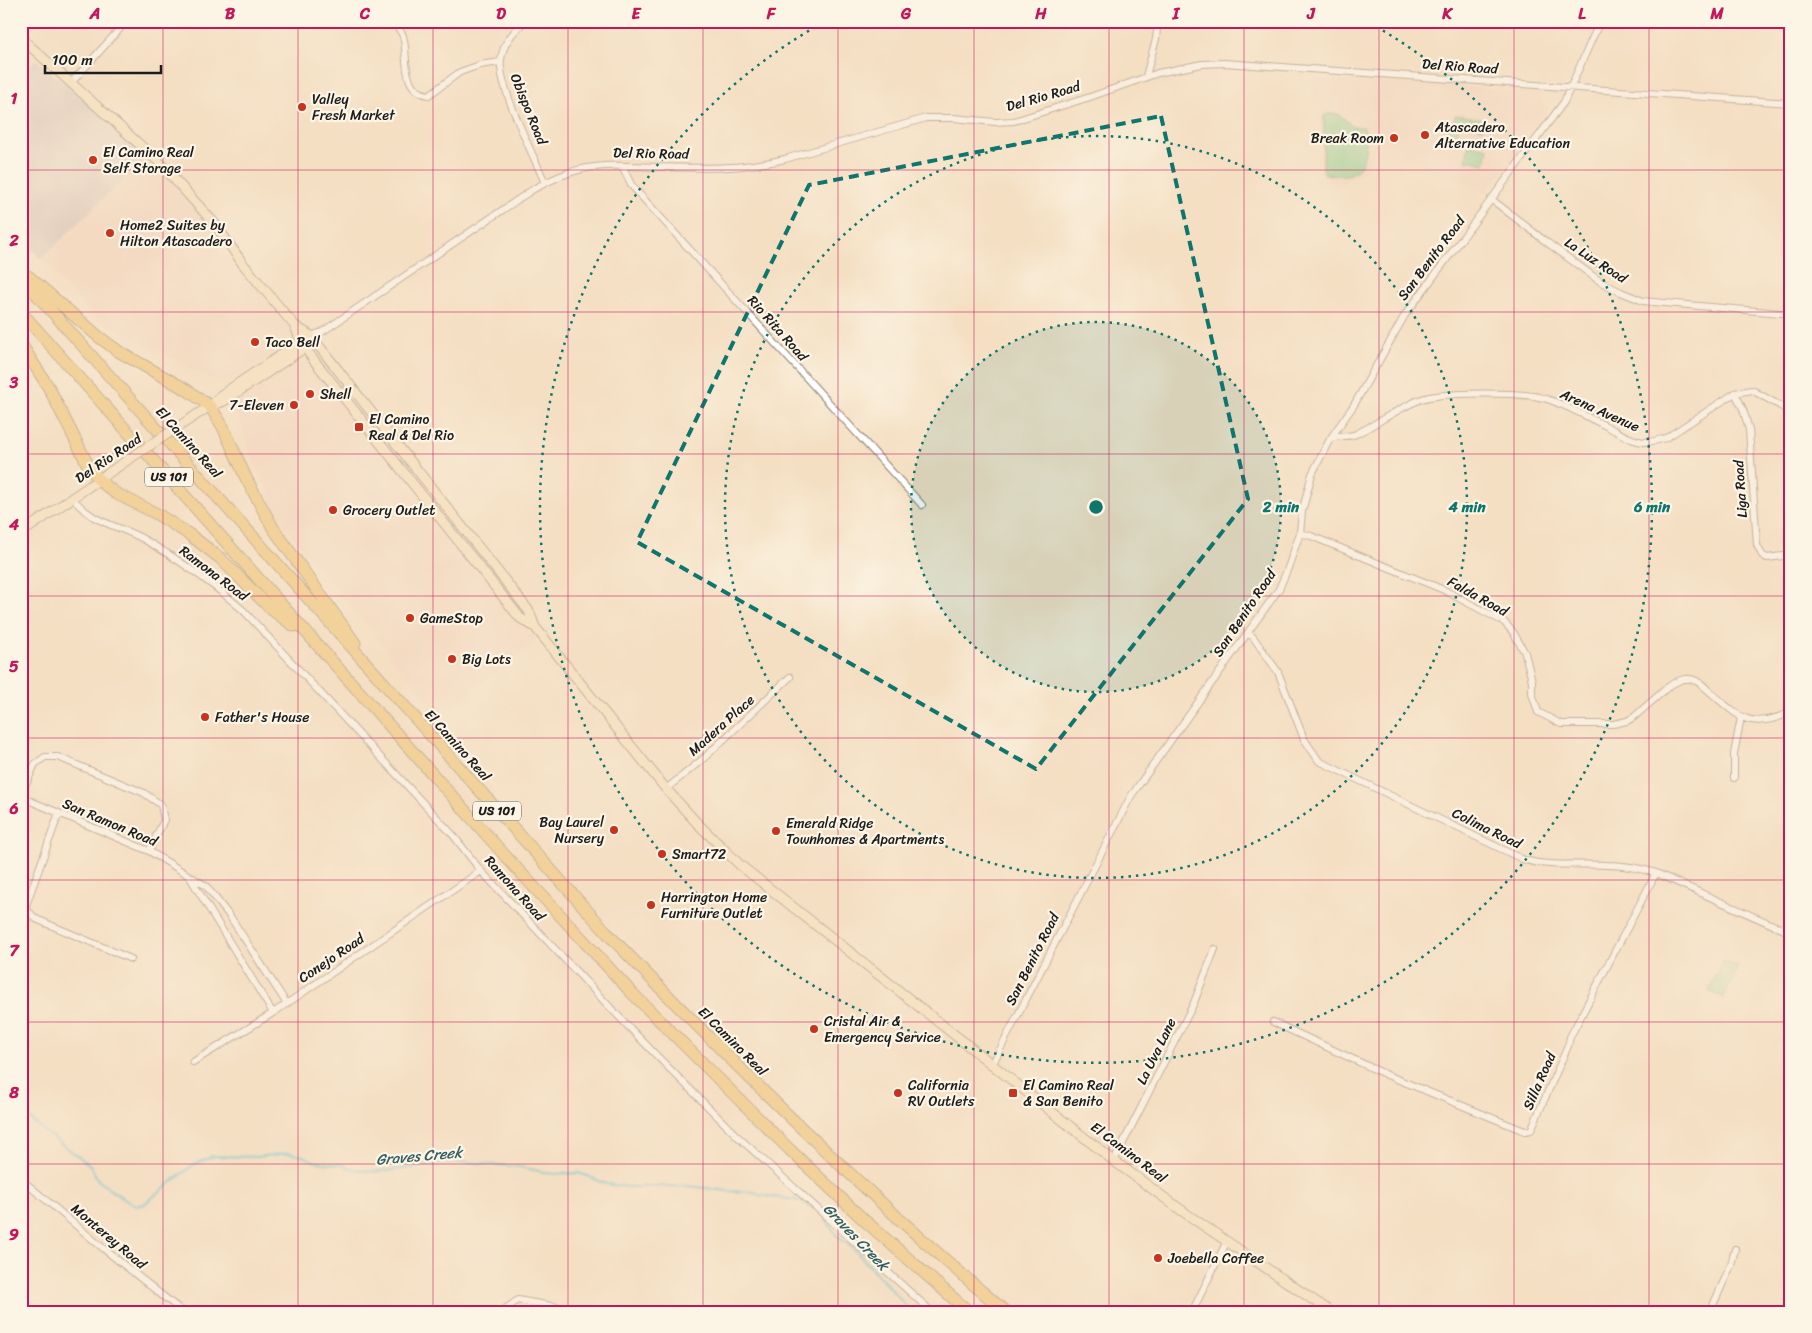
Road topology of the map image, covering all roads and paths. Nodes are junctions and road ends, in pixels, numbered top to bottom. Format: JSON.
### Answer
{"nodes":[{"id":1,"x":127,"y":21,"type":"edge"},
{"id":2,"x":390,"y":21,"type":"edge"},
{"id":3,"x":525,"y":21,"type":"edge"},
{"id":4,"x":1158,"y":21,"type":"edge"},
{"id":5,"x":1600,"y":21,"type":"edge"},
{"id":6,"x":21,"y":38,"type":"edge"},
{"id":7,"x":500,"y":62,"type":"junction"},
{"id":8,"x":1146,"y":76,"type":"junction"},
{"id":9,"x":71,"y":83,"type":"junction"},
{"id":10,"x":1571,"y":88,"type":"junction"},
{"id":11,"x":1791,"y":103,"type":"edge"},
{"id":12,"x":622,"y":166,"type":"junction"},
{"id":13,"x":545,"y":182,"type":"junction"},
{"id":14,"x":1491,"y":199,"type":"junction"},
{"id":15,"x":21,"y":270,"type":"edge"},
{"id":16,"x":21,"y":277,"type":"edge"},
{"id":17,"x":21,"y":312,"type":"edge"},
{"id":18,"x":1791,"y":314,"type":"edge"},
{"id":19,"x":295,"y":326,"type":"junction"},
{"id":20,"x":313,"y":338,"type":"junction"},
{"id":21,"x":21,"y":344,"type":"edge"},
{"id":22,"x":303,"y":345,"type":"junction"},
{"id":23,"x":1735,"y":393,"type":"junction"},
{"id":24,"x":210,"y":406,"type":"junction"},
{"id":25,"x":1791,"y":412,"type":"edge"},
{"id":26,"x":1330,"y":439,"type":"junction"},
{"id":27,"x":99,"y":480,"type":"junction"},
{"id":28,"x":73,"y":498,"type":"junction"},
{"id":29,"x":922,"y":505,"type":"dead end"},
{"id":30,"x":21,"y":533,"type":"edge"},
{"id":31,"x":1300,"y":533,"type":"junction"},
{"id":32,"x":1791,"y":555,"type":"edge"},
{"id":33,"x":535,"y":627,"type":"junction"},
{"id":34,"x":1248,"y":633,"type":"junction"},
{"id":35,"x":316,"y":643,"type":"junction"},
{"id":36,"x":790,"y":677,"type":"dead end"},
{"id":37,"x":385,"y":685,"type":"junction"},
{"id":38,"x":1791,"y":712,"type":"edge"},
{"id":39,"x":1742,"y":718,"type":"junction"},
{"id":40,"x":1734,"y":778,"type":"dead end"},
{"id":41,"x":666,"y":789,"type":"junction"},
{"id":42,"x":21,"y":796,"type":"edge"},
{"id":43,"x":59,"y":813,"type":"junction"},
{"id":44,"x":149,"y":851,"type":"junction"},
{"id":45,"x":482,"y":871,"type":"junction"},
{"id":46,"x":187,"y":873,"type":"junction"},
{"id":47,"x":1656,"y":873,"type":"junction"},
{"id":48,"x":1791,"y":934,"type":"edge"},
{"id":49,"x":1215,"y":949,"type":"dead end"},
{"id":50,"x":131,"y":959,"type":"dead end"},
{"id":51,"x":287,"y":1004,"type":"junction"},
{"id":52,"x":273,"y":1013,"type":"junction"},
{"id":53,"x":1273,"y":1022,"type":"dead end"},
{"id":54,"x":193,"y":1062,"type":"dead end"},
{"id":55,"x":992,"y":1065,"type":"junction"},
{"id":56,"x":1114,"y":1161,"type":"junction"},
{"id":57,"x":21,"y":1178,"type":"edge"},
{"id":58,"x":1227,"y":1241,"type":"junction"},
{"id":59,"x":1736,"y":1249,"type":"dead end"},
{"id":60,"x":183,"y":1312,"type":"edge"},
{"id":61,"x":503,"y":1312,"type":"edge"},
{"id":62,"x":585,"y":1312,"type":"edge"},
{"id":63,"x":932,"y":1312,"type":"edge"},
{"id":64,"x":969,"y":1312,"type":"edge"},
{"id":65,"x":1006,"y":1312,"type":"edge"},
{"id":66,"x":1192,"y":1312,"type":"edge"},
{"id":67,"x":1331,"y":1312,"type":"edge"},
{"id":68,"x":1710,"y":1312,"type":"edge"}],
"edges":[{"from":1,"to":9,"type":"street"},
{"from":2,"to":7,"type":"street"},
{"from":3,"to":7,"type":"street","name":"Obispo Road"},
{"from":4,"to":8,"type":"street"},
{"from":5,"to":10,"type":"street","name":"San Benito Road"},
{"from":6,"to":9,"type":"main road","name":"El Camino Real"},
{"from":7,"to":13,"type":"street","name":"Obispo Road"},
{"from":8,"to":10,"type":"street","name":"Del Rio Road"},
{"from":8,"to":12,"type":"street","name":"Del Rio Road"},
{"from":9,"to":19,"type":"main road","name":"El Camino Real"},
{"from":10,"to":11,"type":"street","name":"Del Rio Road"},
{"from":10,"to":14,"type":"street","name":"San Benito Road"},
{"from":12,"to":13,"type":"street","name":"Del Rio Road"},
{"from":12,"to":29,"type":"street","name":"Rio Rita Road"},
{"from":13,"to":20,"type":"street","name":"Del Rio Road"},
{"from":14,"to":18,"type":"street","name":"La Luz Road"},
{"from":14,"to":26,"type":"street","name":"San Benito Road"},
{"from":15,"to":24,"type":"highway"},
{"from":16,"to":37,"type":"highway","name":"El Camino Real","number":"US 101"},
{"from":17,"to":35,"type":"highway","number":"US 101"},
{"from":19,"to":20,"type":"main road","name":"El Camino Real"},
{"from":19,"to":22,"type":"main road","name":"El Camino Real"},
{"from":20,"to":22,"type":"main road","name":"Del Rio Road"},
{"from":20,"to":33,"type":"main road","name":"El Camino Real"},
{"from":21,"to":27,"type":"highway"},
{"from":22,"to":24,"type":"main road","name":"Del Rio Road"},
{"from":22,"to":33,"type":"main road","name":"El Camino Real"},
{"from":23,"to":25,"type":"street"},
{"from":23,"to":26,"type":"street","name":"Arena Avenue"},
{"from":23,"to":32,"type":"street","name":"Liga Road"},
{"from":24,"to":27,"type":"main road","name":"Del Rio Road","bridge":true},
{"from":24,"to":37,"type":"highway"},
{"from":26,"to":31,"type":"street","name":"San Benito Road"},
{"from":27,"to":28,"type":"main road","name":"Del Rio Road"},
{"from":27,"to":35,"type":"highway"},
{"from":28,"to":30,"type":"main road","name":"Del Rio Road"},
{"from":28,"to":45,"type":"street","name":"Ramona Road"},
{"from":31,"to":34,"type":"street","name":"San Benito Road"},
{"from":31,"to":39,"type":"street","name":"Falda Road"},
{"from":33,"to":41,"type":"main road","name":"El Camino Real"},
{"from":34,"to":47,"type":"street","name":"Colima Road"},
{"from":34,"to":55,"type":"street","name":"San Benito Road"},
{"from":35,"to":64,"type":"highway","number":"US 101"},
{"from":36,"to":41,"type":"street","name":"Madera Place"},
{"from":37,"to":65,"type":"highway","name":"El Camino Real","number":"US 101"},
{"from":38,"to":39,"type":"street"},
{"from":39,"to":40,"type":"street"},
{"from":41,"to":55,"type":"main road","name":"El Camino Real"},
{"from":42,"to":43,"type":"street","name":"San Ramon Road"},
{"from":42,"to":44,"type":"street"},
{"from":43,"to":44,"type":"street","name":"San Ramon Road"},
{"from":43,"to":50,"type":"street"},
{"from":44,"to":46,"type":"street","name":"San Ramon Road"},
{"from":45,"to":51,"type":"street","name":"Conejo Road"},
{"from":45,"to":63,"type":"street","name":"Ramona Road"},
{"from":46,"to":51,"type":"street","name":"San Ramon Road"},
{"from":46,"to":52,"type":"street"},
{"from":47,"to":48,"type":"street","name":"Colima Road"},
{"from":47,"to":53,"type":"street","name":"Silla Road"},
{"from":49,"to":56,"type":"street","name":"La Uva Lane"},
{"from":51,"to":52,"type":"street","name":"Conejo Road"},
{"from":52,"to":54,"type":"street","name":"Conejo Road"},
{"from":55,"to":56,"type":"main road","name":"El Camino Real"},
{"from":56,"to":58,"type":"main road","name":"El Camino Real"},
{"from":57,"to":60,"type":"street","name":"Monterey Road"},
{"from":58,"to":66,"type":"street"},
{"from":58,"to":67,"type":"main road","name":"El Camino Real"},
{"from":59,"to":68,"type":"street"},
{"from":61,"to":62,"type":"street"}]}
